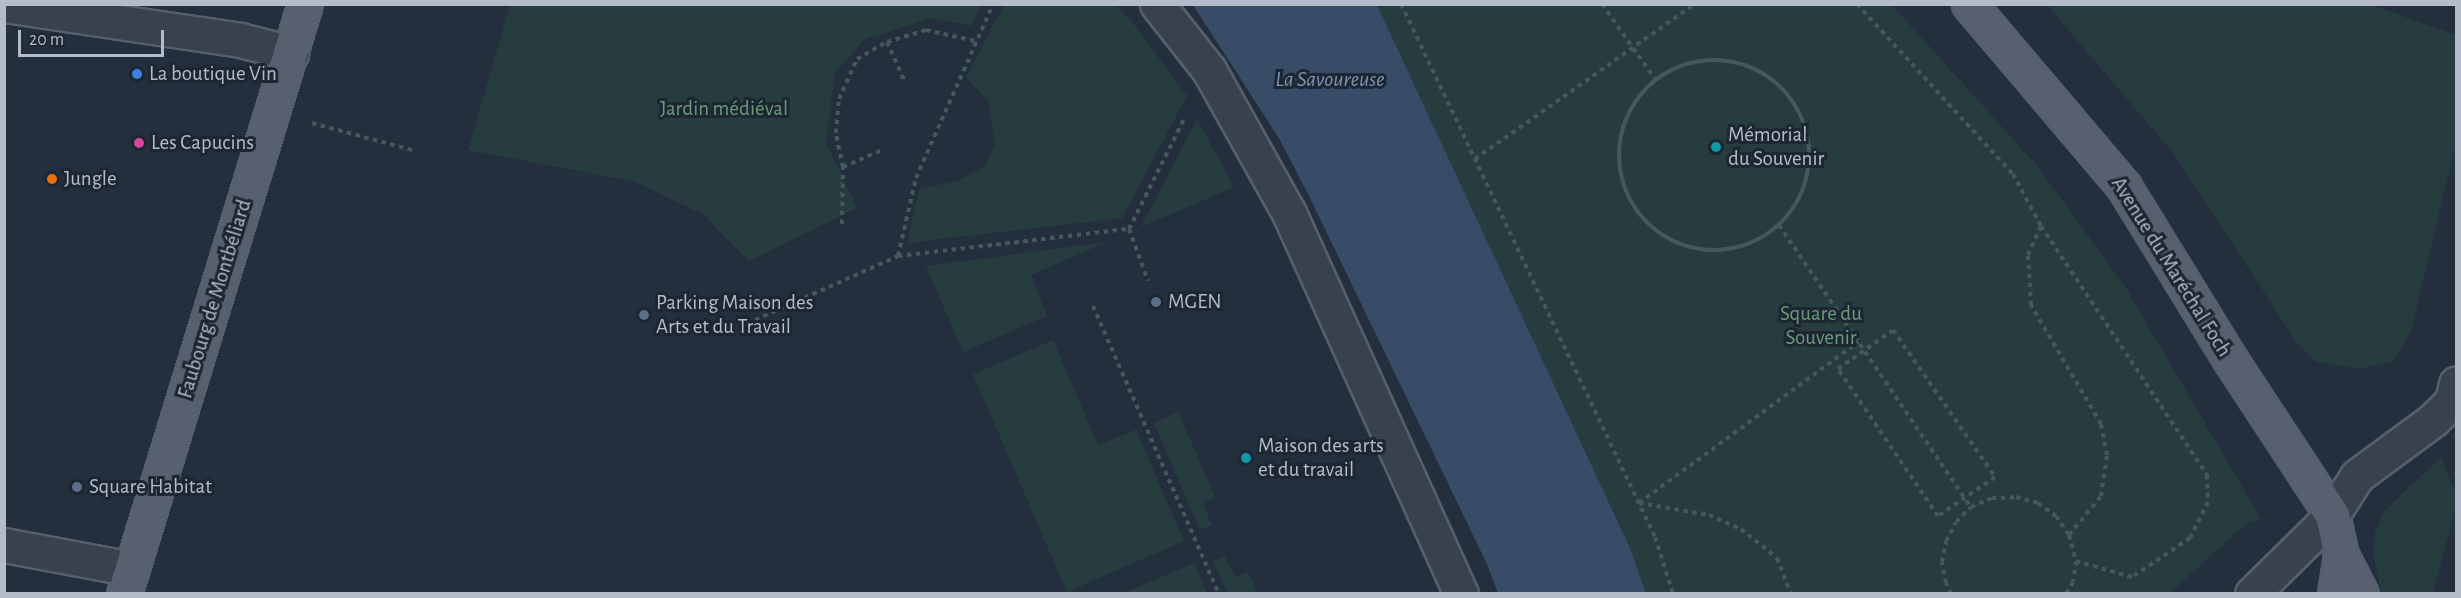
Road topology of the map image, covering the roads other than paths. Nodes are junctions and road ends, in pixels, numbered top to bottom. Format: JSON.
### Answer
{"nodes":[{"id":1,"x":305,"y":4,"type":"edge"},
{"id":2,"x":1157,"y":4,"type":"edge"},
{"id":3,"x":1969,"y":4,"type":"edge"},
{"id":4,"x":4,"y":5,"type":"edge"},
{"id":5,"x":291,"y":53,"type":"junction"},
{"id":6,"x":2457,"y":383,"type":"edge"},
{"id":7,"x":2332,"y":515,"type":"junction"},
{"id":8,"x":4,"y":545,"type":"edge"},
{"id":9,"x":2340,"y":555,"type":"junction"},
{"id":10,"x":128,"y":581,"type":"edge"},
{"id":11,"x":1461,"y":594,"type":"edge"},
{"id":12,"x":2252,"y":594,"type":"edge"},
{"id":13,"x":2335,"y":594,"type":"edge"},
{"id":14,"x":2361,"y":594,"type":"edge"}],
"edges":[{"from":1,"to":5,"type":"main road","name":"Faubourg de Montbéliard"},
{"from":2,"to":11,"type":"street"},
{"from":3,"to":7,"type":"main road","name":"Avenue du Maréchal Foch"},
{"from":4,"to":5,"type":"street"},
{"from":5,"to":10,"type":"main road","name":"Faubourg de Montbéliard"},
{"from":6,"to":7,"type":"street"},
{"from":7,"to":9,"type":"main road"},
{"from":7,"to":12,"type":"street"},
{"from":8,"to":10,"type":"street"},
{"from":9,"to":13,"type":"main road"},
{"from":9,"to":14,"type":"main road"}]}
